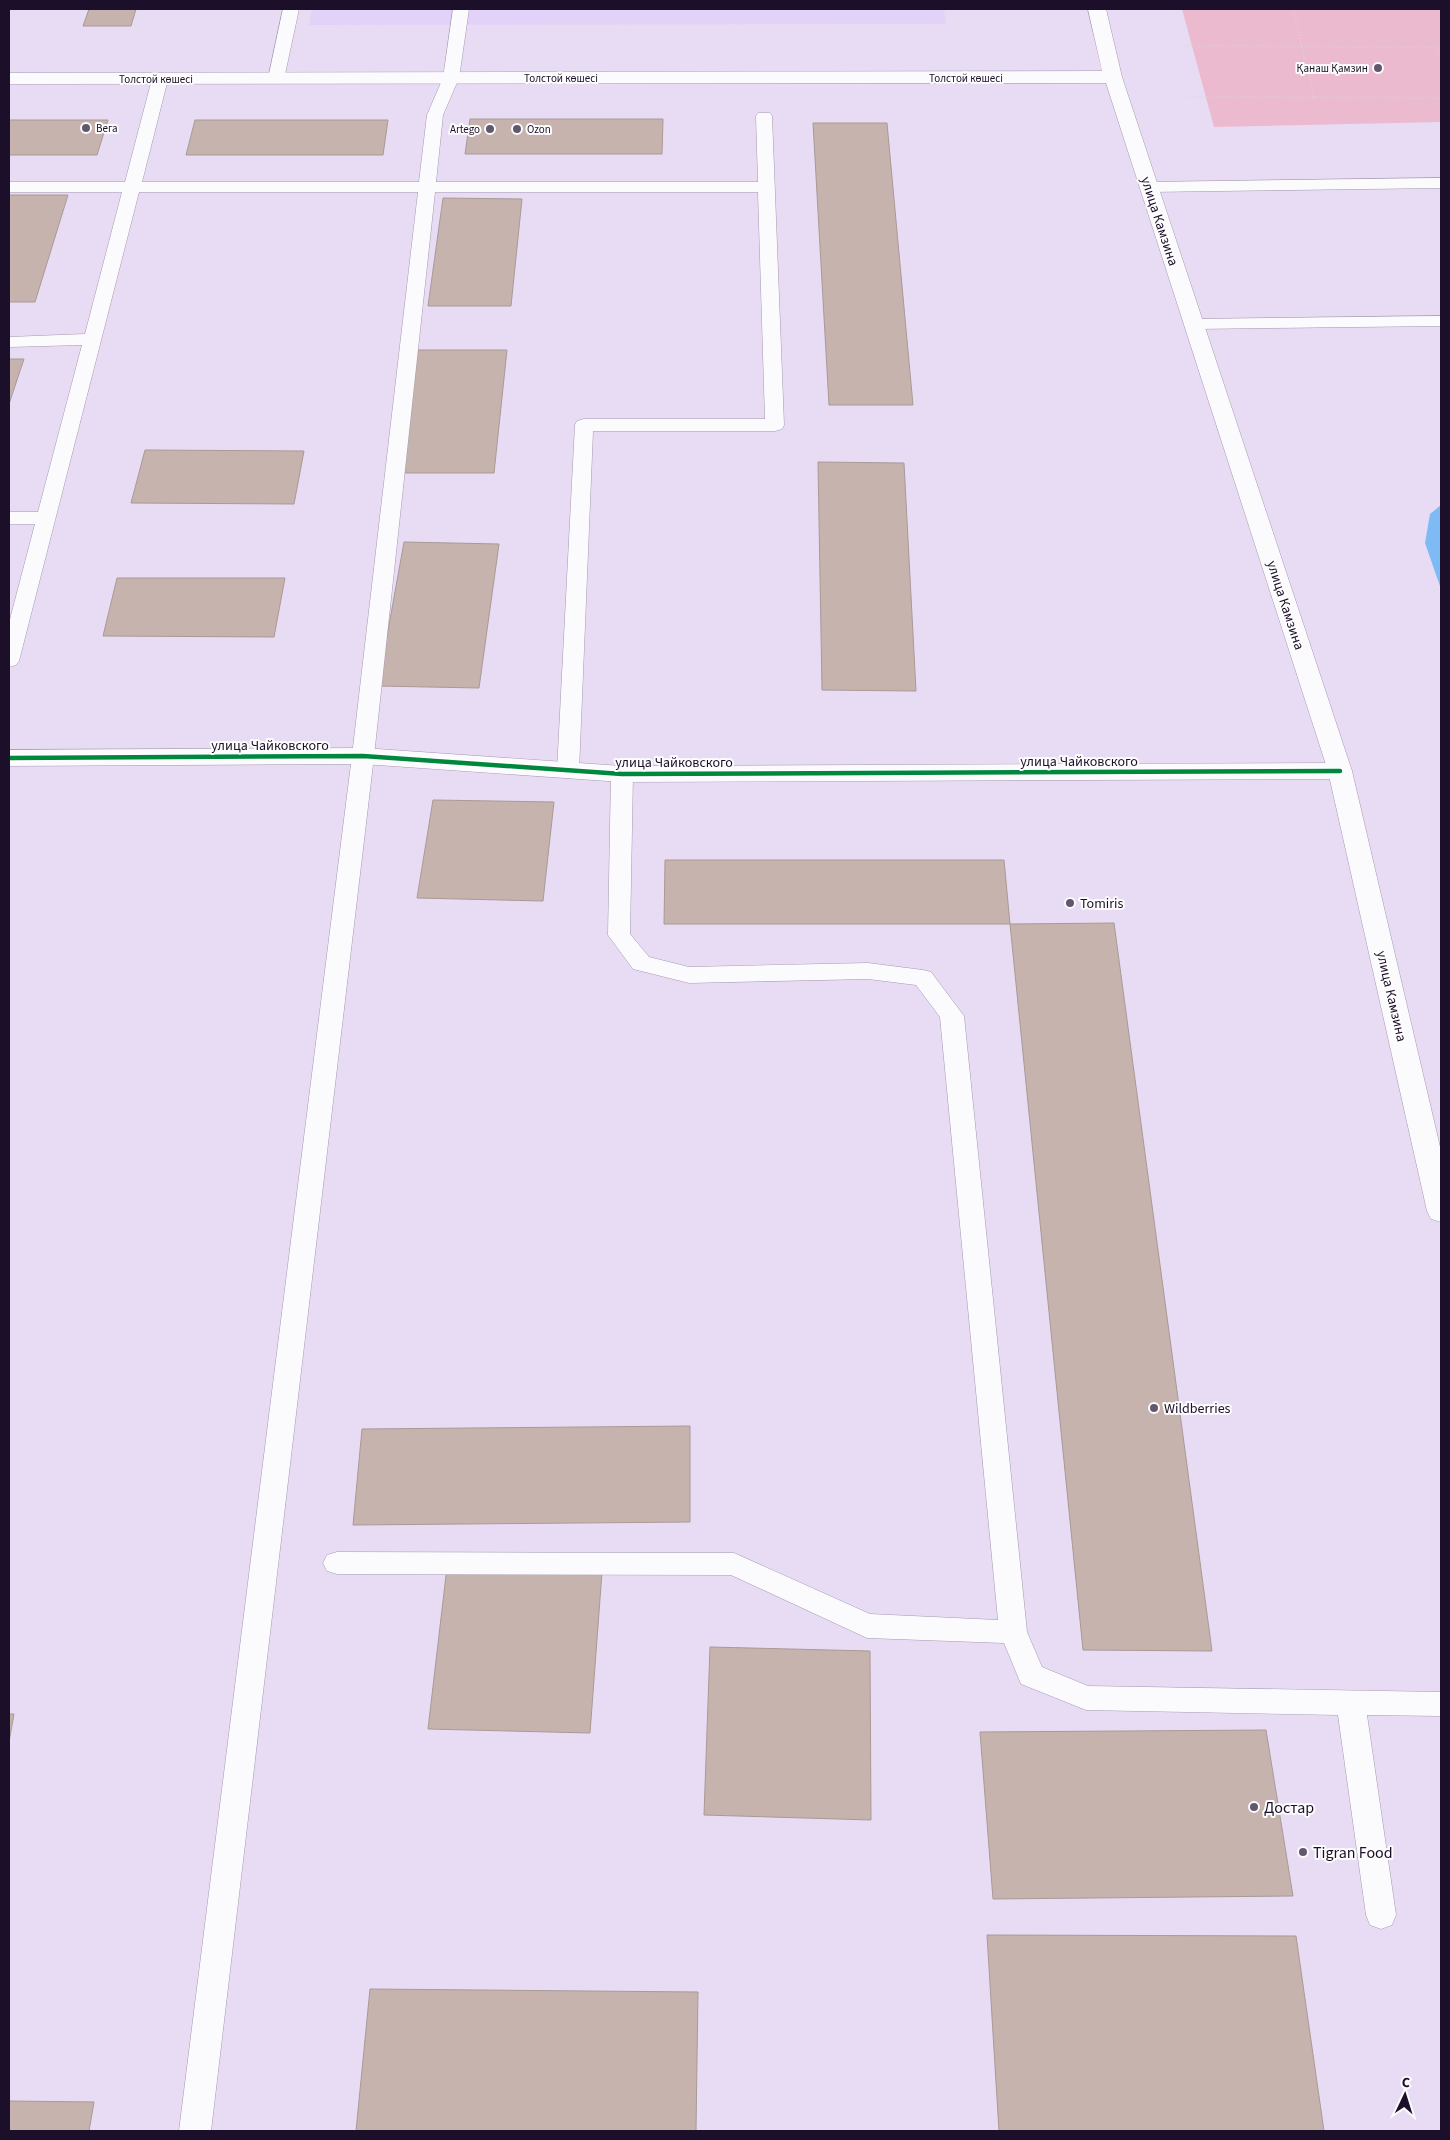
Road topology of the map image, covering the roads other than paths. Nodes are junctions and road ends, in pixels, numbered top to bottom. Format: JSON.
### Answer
{"nodes":[{"id":1,"x":291,"y":9,"type":"edge"},
{"id":2,"x":461,"y":9,"type":"edge"},
{"id":3,"x":1097,"y":9,"type":"edge"},
{"id":4,"x":450,"y":78,"type":"junction"},
{"id":5,"x":1113,"y":78,"type":"junction"},
{"id":6,"x":9,"y":79,"type":"edge"},
{"id":7,"x":160,"y":79,"type":"junction"},
{"id":8,"x":276,"y":79,"type":"junction"},
{"id":9,"x":764,"y":116,"type":"dead end"},
{"id":10,"x":1441,"y":183,"type":"edge"},
{"id":11,"x":9,"y":187,"type":"edge"},
{"id":12,"x":132,"y":187,"type":"junction"},
{"id":13,"x":427,"y":187,"type":"junction"},
{"id":14,"x":767,"y":187,"type":"junction"},
{"id":15,"x":1149,"y":187,"type":"junction"},
{"id":16,"x":1441,"y":322,"type":"edge"},
{"id":17,"x":1194,"y":324,"type":"junction"},
{"id":18,"x":92,"y":339,"type":"junction"},
{"id":19,"x":9,"y":342,"type":"edge"},
{"id":20,"x":9,"y":518,"type":"edge"},
{"id":21,"x":46,"y":518,"type":"junction"},
{"id":22,"x":9,"y":661,"type":"edge"},
{"id":23,"x":363,"y":756,"type":"junction"},
{"id":24,"x":9,"y":758,"type":"edge"},
{"id":25,"x":568,"y":770,"type":"junction"},
{"id":26,"x":1340,"y":771,"type":"junction"},
{"id":27,"x":622,"y":774,"type":"junction"},
{"id":28,"x":1441,"y":1211,"type":"edge"},
{"id":29,"x":337,"y":1563,"type":"dead end"},
{"id":30,"x":1013,"y":1632,"type":"junction"},
{"id":31,"x":1351,"y":1703,"type":"junction"},
{"id":32,"x":1441,"y":1704,"type":"edge"},
{"id":33,"x":1381,"y":1915,"type":"dead end"},
{"id":34,"x":195,"y":2131,"type":"edge"}],
"edges":[{"from":1,"to":8,"type":"lane"},
{"from":2,"to":4,"type":"lane"},
{"from":3,"to":5,"type":"main road","name":"улица Камзина"},
{"from":4,"to":5,"type":"main road","name":"Толстой көшесі"},
{"from":4,"to":8,"type":"main road","name":"Толстой көшесі"},
{"from":4,"to":13,"type":"lane"},
{"from":5,"to":15,"type":"main road","name":"улица Камзина"},
{"from":6,"to":7,"type":"main road","name":"Толстой көшесі"},
{"from":7,"to":8,"type":"main road","name":"Толстой көшесі"},
{"from":7,"to":12,"type":"lane"},
{"from":9,"to":14,"type":"lane"},
{"from":10,"to":15,"type":"lane"},
{"from":11,"to":12,"type":"lane"},
{"from":12,"to":13,"type":"lane"},
{"from":12,"to":18,"type":"lane"},
{"from":13,"to":14,"type":"lane"},
{"from":13,"to":23,"type":"lane"},
{"from":14,"to":25,"type":"lane"},
{"from":15,"to":17,"type":"main road","name":"улица Камзина"},
{"from":16,"to":17,"type":"lane"},
{"from":17,"to":26,"type":"main road","name":"улица Камзина"},
{"from":18,"to":19,"type":"lane"},
{"from":18,"to":21,"type":"lane"},
{"from":20,"to":21,"type":"lane"},
{"from":21,"to":22,"type":"lane"},
{"from":23,"to":24,"type":"main road","name":"улица Чайковского"},
{"from":23,"to":25,"type":"main road","name":"улица Чайковского"},
{"from":23,"to":34,"type":"lane"},
{"from":25,"to":27,"type":"main road","name":"улица Чайковского"},
{"from":26,"to":27,"type":"main road","name":"улица Чайковского"},
{"from":26,"to":28,"type":"main road","name":"улица Камзина"},
{"from":27,"to":30,"type":"lane"},
{"from":29,"to":30,"type":"lane"},
{"from":30,"to":31,"type":"lane"},
{"from":31,"to":32,"type":"lane"},
{"from":31,"to":33,"type":"lane"}]}
